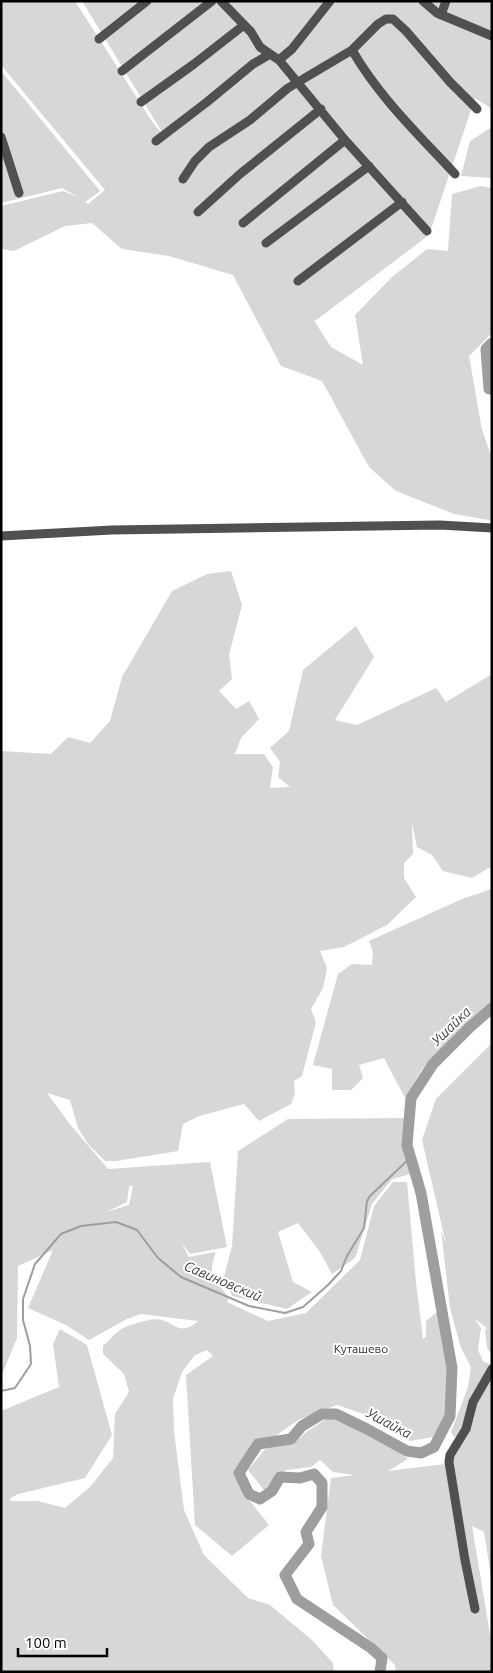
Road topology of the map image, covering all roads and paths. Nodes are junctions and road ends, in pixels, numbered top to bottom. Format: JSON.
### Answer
{"nodes":[{"id":1,"x":146,"y":1,"type":"edge"},
{"id":2,"x":212,"y":1,"type":"edge"},
{"id":3,"x":221,"y":1,"type":"edge"},
{"id":4,"x":330,"y":1,"type":"edge"},
{"id":5,"x":423,"y":1,"type":"edge"},
{"id":6,"x":446,"y":1,"type":"edge"},
{"id":7,"x":441,"y":15,"type":"junction"},
{"id":8,"x":244,"y":25,"type":"junction"},
{"id":9,"x":491,"y":34,"type":"edge"},
{"id":10,"x":99,"y":39,"type":"dead end"},
{"id":11,"x":352,"y":50,"type":"junction"},
{"id":12,"x":270,"y":54,"type":"junction"},
{"id":13,"x":279,"y":60,"type":"junction"},
{"id":14,"x":122,"y":71,"type":"dead end"},
{"id":15,"x":297,"y":82,"type":"junction"},
{"id":16,"x":141,"y":102,"type":"dead end"},
{"id":17,"x":477,"y":109,"type":"dead end"},
{"id":18,"x":321,"y":110,"type":"junction"},
{"id":19,"x":1,"y":137,"type":"edge"},
{"id":20,"x":345,"y":140,"type":"junction"},
{"id":21,"x":156,"y":141,"type":"dead end"},
{"id":22,"x":369,"y":166,"type":"junction"},
{"id":23,"x":455,"y":174,"type":"dead end"},
{"id":24,"x":183,"y":179,"type":"dead end"},
{"id":25,"x":18,"y":194,"type":"dead end"},
{"id":26,"x":402,"y":202,"type":"junction"},
{"id":27,"x":198,"y":212,"type":"dead end"},
{"id":28,"x":243,"y":223,"type":"dead end"},
{"id":29,"x":427,"y":231,"type":"dead end"},
{"id":30,"x":266,"y":243,"type":"dead end"},
{"id":31,"x":298,"y":280,"type":"dead end"},
{"id":32,"x":492,"y":528,"type":"edge"},
{"id":33,"x":1,"y":536,"type":"edge"},
{"id":34,"x":492,"y":1369,"type":"edge"},
{"id":35,"x":475,"y":1608,"type":"dead end"}],
"edges":[{"from":1,"to":10,"type":"street"},
{"from":2,"to":14,"type":"street"},
{"from":3,"to":8,"type":"street"},
{"from":4,"to":13,"type":"street"},
{"from":5,"to":7,"type":"street"},
{"from":6,"to":7,"type":"street"},
{"from":7,"to":9,"type":"street"},
{"from":8,"to":12,"type":"street"},
{"from":8,"to":16,"type":"street"},
{"from":11,"to":15,"type":"street"},
{"from":11,"to":17,"type":"street"},
{"from":11,"to":23,"type":"street"},
{"from":12,"to":13,"type":"street"},
{"from":12,"to":21,"type":"street"},
{"from":13,"to":15,"type":"street"},
{"from":15,"to":18,"type":"street"},
{"from":15,"to":24,"type":"street"},
{"from":18,"to":20,"type":"street"},
{"from":18,"to":27,"type":"street"},
{"from":19,"to":25,"type":"street"},
{"from":20,"to":22,"type":"street"},
{"from":20,"to":28,"type":"street"},
{"from":22,"to":26,"type":"street"},
{"from":22,"to":30,"type":"street"},
{"from":26,"to":29,"type":"street"},
{"from":26,"to":31,"type":"street"},
{"from":32,"to":33,"type":"street"},
{"from":34,"to":35,"type":"street"}]}
